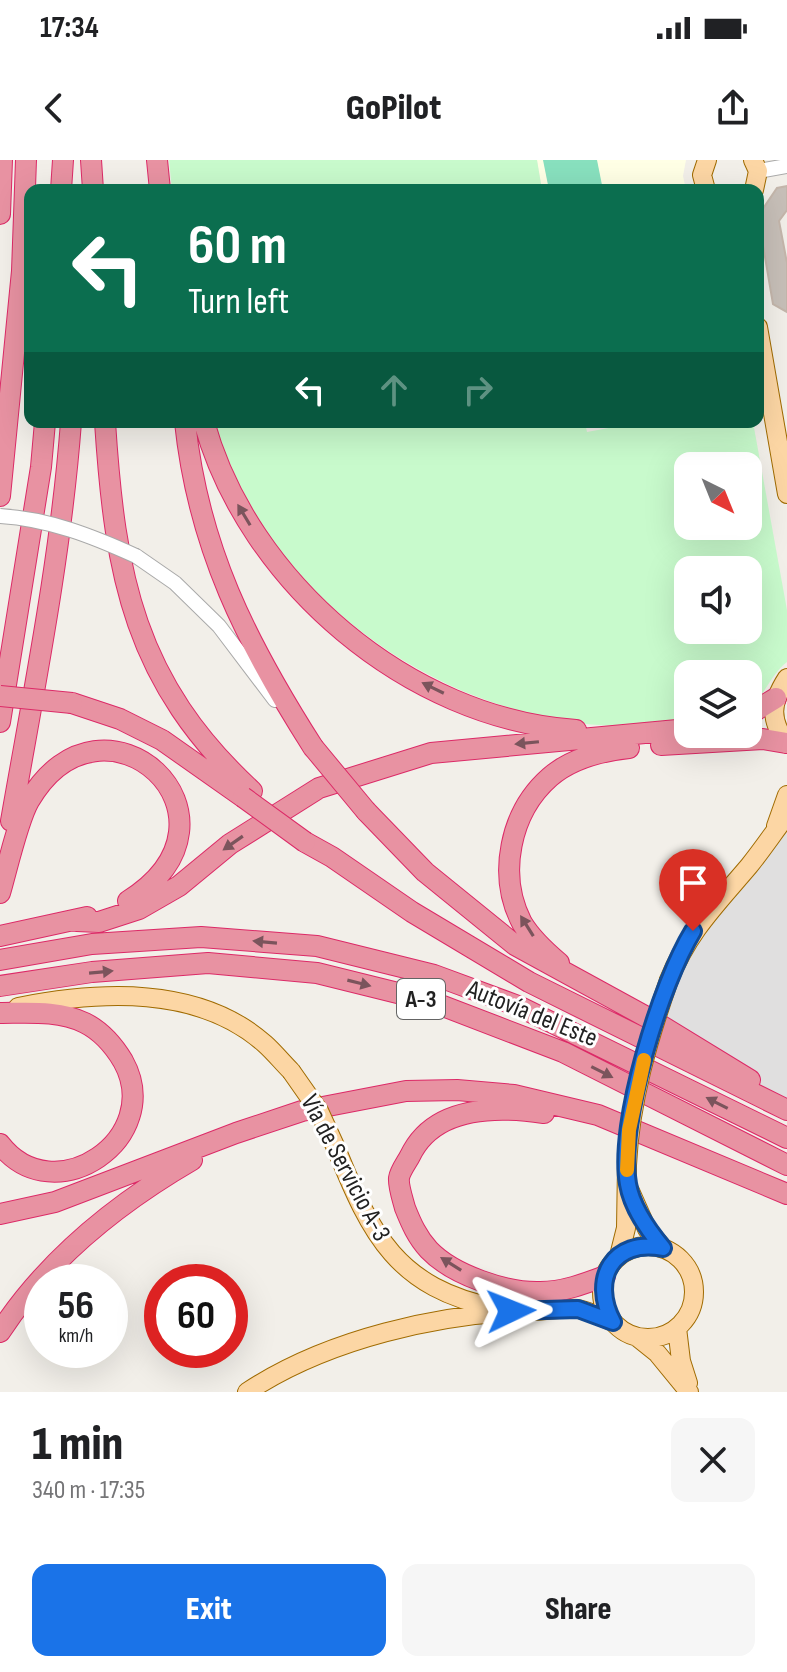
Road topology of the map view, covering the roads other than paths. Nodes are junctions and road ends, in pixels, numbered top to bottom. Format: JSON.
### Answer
{"nodes":[{"id":1,"x":2,"y":160,"type":"edge"},
{"id":2,"x":26,"y":160,"type":"edge"},
{"id":3,"x":63,"y":160,"type":"edge"},
{"id":4,"x":157,"y":160,"type":"edge"},
{"id":5,"x":707,"y":160,"type":"edge"},
{"id":6,"x":91,"y":162,"type":"edge"},
{"id":7,"x":787,"y":166,"type":"edge"},
{"id":8,"x":755,"y":174,"type":"edge"},
{"id":9,"x":25,"y":184,"type":"edge"},
{"id":10,"x":61,"y":184,"type":"edge"},
{"id":11,"x":91,"y":184,"type":"edge"},
{"id":12,"x":159,"y":184,"type":"edge"},
{"id":13,"x":704,"y":184,"type":"edge"},
{"id":14,"x":0,"y":214,"type":"edge"},
{"id":15,"x":24,"y":216,"type":"edge"},
{"id":16,"x":764,"y":362,"type":"edge"},
{"id":17,"x":44,"y":428,"type":"edge"},
{"id":18,"x":71,"y":428,"type":"edge"},
{"id":19,"x":106,"y":428,"type":"edge"},
{"id":20,"x":186,"y":428,"type":"edge"},
{"id":21,"x":206,"y":428,"type":"edge"},
{"id":22,"x":787,"y":494,"type":"edge"},
{"id":23,"x":0,"y":496,"type":"edge"},
{"id":24,"x":0,"y":516,"type":"edge"},
{"id":25,"x":787,"y":678,"type":"edge"},
{"id":26,"x":0,"y":696,"type":"edge"},
{"id":27,"x":776,"y":698,"type":"junction"},
{"id":28,"x":762,"y":706,"type":"edge"},
{"id":29,"x":0,"y":722,"type":"edge"},
{"id":30,"x":674,"y":731,"type":"edge"},
{"id":31,"x":644,"y":735,"type":"junction"},
{"id":32,"x":786,"y":743,"type":"edge"},
{"id":33,"x":313,"y":747,"type":"junction"},
{"id":34,"x":248,"y":794,"type":"junction"},
{"id":35,"x":787,"y":795,"type":"edge"},
{"id":36,"x":787,"y":815,"type":"edge"},
{"id":37,"x":774,"y":832,"type":"junction"},
{"id":38,"x":0,"y":885,"type":"edge"},
{"id":39,"x":0,"y":893,"type":"edge"},
{"id":40,"x":77,"y":921,"type":"junction"},
{"id":41,"x":0,"y":936,"type":"edge"},
{"id":42,"x":0,"y":960,"type":"edge"},
{"id":43,"x":580,"y":982,"type":"junction"},
{"id":44,"x":0,"y":986,"type":"edge"},
{"id":45,"x":0,"y":1012,"type":"edge"},
{"id":46,"x":787,"y":1107,"type":"edge"},
{"id":47,"x":236,"y":1133,"type":"junction"},
{"id":48,"x":787,"y":1138,"type":"edge"},
{"id":49,"x":0,"y":1144,"type":"edge"},
{"id":50,"x":705,"y":1158,"type":"junction"},
{"id":51,"x":787,"y":1165,"type":"edge"},
{"id":52,"x":628,"y":1185,"type":"junction"},
{"id":53,"x":787,"y":1194,"type":"edge"},
{"id":54,"x":0,"y":1214,"type":"edge"},
{"id":55,"x":663,"y":1248,"type":"junction"},
{"id":56,"x":619,"y":1256,"type":"junction"},
{"id":57,"x":605,"y":1276,"type":"junction"},
{"id":58,"x":511,"y":1311,"type":"junction"},
{"id":59,"x":613,"y":1322,"type":"junction"},
{"id":60,"x":677,"y":1328,"type":"junction"},
{"id":61,"x":0,"y":1332,"type":"edge"},
{"id":62,"x":637,"y":1337,"type":"junction"},
{"id":63,"x":247,"y":1392,"type":"edge"},
{"id":64,"x":690,"y":1392,"type":"edge"}],
"edges":[{"from":1,"to":14,"type":"highway"},
{"from":2,"to":9,"type":"highway"},
{"from":3,"to":10,"type":"highway"},
{"from":4,"to":12,"type":"highway"},
{"from":5,"to":13,"type":"main road"},
{"from":6,"to":11,"type":"highway"},
{"from":7,"to":8,"type":"street"},
{"from":15,"to":23,"type":"highway"},
{"from":16,"to":22,"type":"main road"},
{"from":17,"to":29,"type":"highway"},
{"from":18,"to":38,"type":"highway"},
{"from":19,"to":34,"type":"highway"},
{"from":20,"to":33,"type":"highway"},
{"from":31,"to":21,"type":"highway","one_way":true},
{"from":24,"to":33,"type":"street","bridge":true},
{"from":25,"to":27,"type":"main road"},
{"from":26,"to":34,"type":"highway","bridge":true},
{"from":27,"to":28,"type":"highway"},
{"from":27,"to":32,"type":"main road"},
{"from":30,"to":31,"type":"highway"},
{"from":31,"to":40,"type":"highway","one_way":true},
{"from":43,"to":32,"type":"highway","one_way":true},
{"from":33,"to":43,"type":"highway","bridge":true},
{"from":34,"to":46,"type":"highway"},
{"from":35,"to":37,"type":"main road"},
{"from":36,"to":37,"type":"main road"},
{"from":37,"to":52,"type":"main road","bridge":true},
{"from":39,"to":40,"type":"highway"},
{"from":40,"to":41,"type":"highway"},
{"from":48,"to":42,"type":"highway","name":"Autovía del Este","number":"A-3","one_way":true},
{"from":43,"to":46,"type":"highway"},
{"from":44,"to":51,"type":"highway","name":"Autovía del Este","number":"A-3","one_way":true},
{"from":45,"to":49,"type":"highway"},
{"from":45,"to":58,"type":"main road","name":"Vía de Servicio A-3","bridge":true},
{"from":47,"to":50,"type":"highway"},
{"from":47,"to":54,"type":"highway"},
{"from":47,"to":61,"type":"highway"},
{"from":50,"to":53,"type":"highway"},
{"from":57,"to":50,"type":"highway","one_way":true},
{"from":52,"to":55,"type":"main road"},
{"from":52,"to":56,"type":"main road"},
{"from":55,"to":56,"type":"main road"},
{"from":55,"to":60,"type":"main road"},
{"from":56,"to":57,"type":"main road"},
{"from":57,"to":59,"type":"main road"},
{"from":58,"to":59,"type":"main road"},
{"from":58,"to":63,"type":"main road"},
{"from":59,"to":62,"type":"main road"},
{"from":60,"to":62,"type":"main road"},
{"from":60,"to":64,"type":"main road"},
{"from":62,"to":64,"type":"main road"}]}
